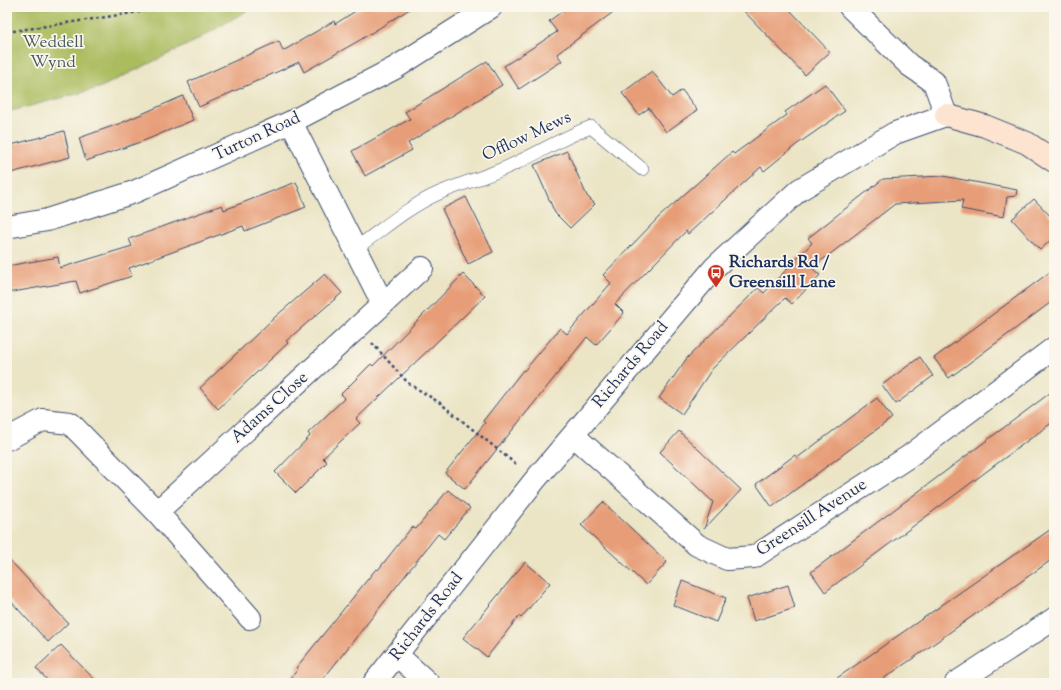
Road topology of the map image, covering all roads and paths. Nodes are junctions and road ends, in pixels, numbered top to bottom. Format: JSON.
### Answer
{"nodes":[{"id":1,"x":172,"y":7,"type":"edge"},
{"id":2,"x":490,"y":7,"type":"edge"},
{"id":3,"x":850,"y":7,"type":"edge"},
{"id":4,"x":7,"y":32,"type":"edge"},
{"id":5,"x":946,"y":115,"type":"junction"},
{"id":6,"x":291,"y":122,"type":"junction"},
{"id":7,"x":1052,"y":156,"type":"edge"},
{"id":8,"x":642,"y":169,"type":"dead end"},
{"id":9,"x":7,"y":227,"type":"edge"},
{"id":10,"x":356,"y":248,"type":"junction"},
{"id":11,"x":422,"y":268,"type":"dead end"},
{"id":12,"x":383,"y":304,"type":"junction"},
{"id":13,"x":358,"y":328,"type":"junction"},
{"id":14,"x":1054,"y":348,"type":"edge"},
{"id":15,"x":573,"y":435,"type":"junction"},
{"id":16,"x":7,"y":440,"type":"edge"},
{"id":17,"x":535,"y":480,"type":"junction"},
{"id":18,"x":156,"y":512,"type":"junction"},
{"id":19,"x":250,"y":618,"type":"dead end"},
{"id":20,"x":1054,"y":619,"type":"edge"},
{"id":21,"x":397,"y":655,"type":"junction"},
{"id":22,"x":374,"y":683,"type":"edge"},
{"id":23,"x":428,"y":683,"type":"edge"},
{"id":24,"x":956,"y":683,"type":"edge"}],
"edges":[{"from":1,"to":4,"type":"path"},
{"from":2,"to":6,"type":"street","name":"Turton Road"},
{"from":3,"to":5,"type":"street"},
{"from":5,"to":7,"type":"street"},
{"from":5,"to":15,"type":"street","name":"Richards Road"},
{"from":6,"to":9,"type":"street","name":"Turton Road"},
{"from":6,"to":10,"type":"street"},
{"from":8,"to":10,"type":"lane","name":"Offlow Mews"},
{"from":10,"to":12,"type":"street"},
{"from":11,"to":12,"type":"street","name":"Adams Close"},
{"from":12,"to":13,"type":"street","name":"Adams Close"},
{"from":13,"to":17,"type":"path"},
{"from":13,"to":18,"type":"street","name":"Adams Close"},
{"from":14,"to":15,"type":"street","name":"Greensill Avenue"},
{"from":15,"to":17,"type":"street","name":"Richards Road"},
{"from":16,"to":18,"type":"street"},
{"from":17,"to":21,"type":"street","name":"Richards Road"},
{"from":18,"to":19,"type":"street"},
{"from":20,"to":24,"type":"street"},
{"from":21,"to":22,"type":"street","name":"Richards Road"},
{"from":21,"to":23,"type":"street"}]}
